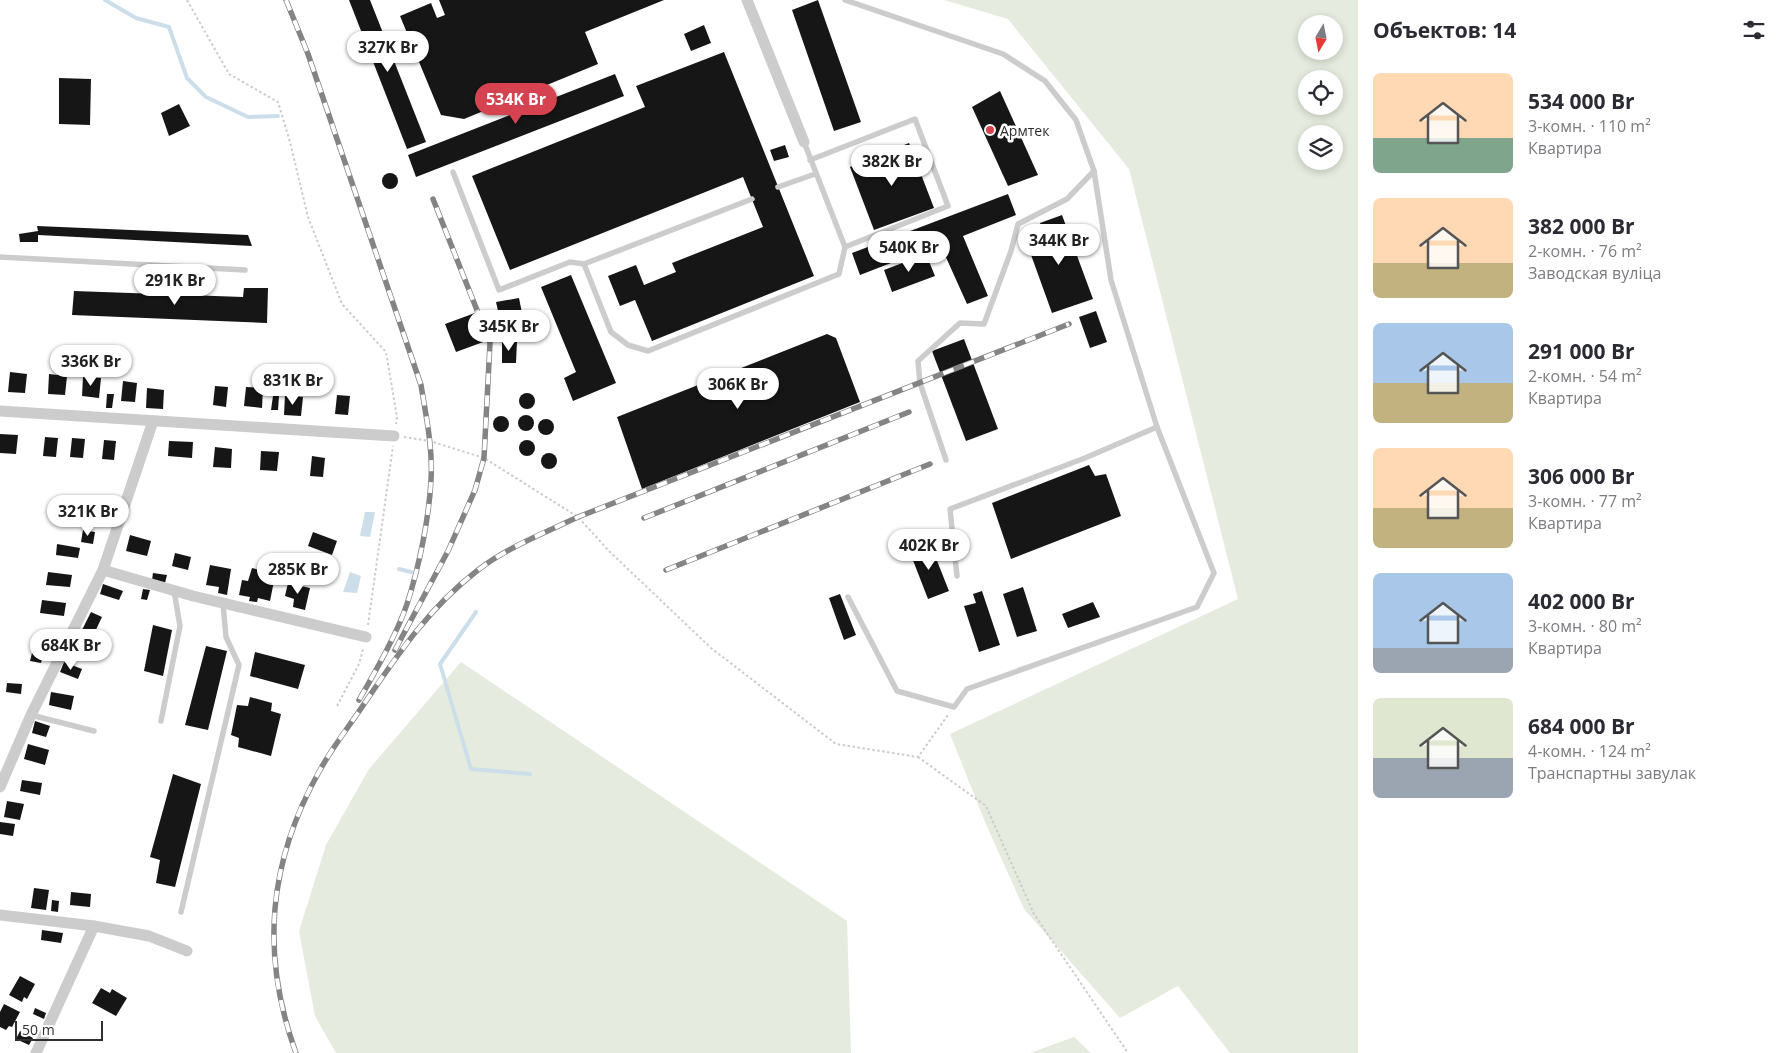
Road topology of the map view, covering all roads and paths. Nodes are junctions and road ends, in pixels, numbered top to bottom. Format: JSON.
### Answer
{"nodes":[{"id":1,"x":188,"y":0,"type":"edge"},
{"id":2,"x":747,"y":0,"type":"edge"},
{"id":3,"x":845,"y":0,"type":"edge"},
{"id":4,"x":804,"y":142,"type":"joint"},
{"id":5,"x":810,"y":160,"type":"junction"},
{"id":6,"x":1094,"y":171,"type":"junction"},
{"id":7,"x":453,"y":172,"type":"dead end"},
{"id":8,"x":815,"y":174,"type":"junction"},
{"id":9,"x":778,"y":187,"type":"dead end"},
{"id":10,"x":752,"y":198,"type":"dead end"},
{"id":11,"x":845,"y":247,"type":"junction"},
{"id":12,"x":0,"y":257,"type":"edge"},
{"id":13,"x":584,"y":264,"type":"junction"},
{"id":14,"x":245,"y":270,"type":"dead end"},
{"id":15,"x":0,"y":411,"type":"edge"},
{"id":16,"x":153,"y":420,"type":"junction"},
{"id":17,"x":1157,"y":426,"type":"junction"},
{"id":18,"x":394,"y":436,"type":"junction"},
{"id":19,"x":946,"y":460,"type":"dead end"},
{"id":20,"x":103,"y":570,"type":"junction"},
{"id":21,"x":957,"y":576,"type":"dead end"},
{"id":22,"x":174,"y":590,"type":"junction"},
{"id":23,"x":848,"y":597,"type":"dead end"},
{"id":24,"x":223,"y":604,"type":"junction"},
{"id":25,"x":366,"y":637,"type":"junction"},
{"id":26,"x":337,"y":706,"type":"dead end"},
{"id":27,"x":954,"y":707,"type":"junction"},
{"id":28,"x":31,"y":715,"type":"junction"},
{"id":29,"x":161,"y":721,"type":"dead end"},
{"id":30,"x":94,"y":731,"type":"dead end"},
{"id":31,"x":918,"y":757,"type":"junction"},
{"id":32,"x":0,"y":787,"type":"edge"},
{"id":33,"x":181,"y":912,"type":"dead end"},
{"id":34,"x":0,"y":915,"type":"edge"},
{"id":35,"x":94,"y":926,"type":"junction"},
{"id":36,"x":187,"y":951,"type":"dead end"},
{"id":37,"x":36,"y":1053,"type":"edge"},
{"id":38,"x":1128,"y":1053,"type":"edge"}],
"edges":[{"from":1,"to":18,"type":"path"},
{"from":2,"to":4,"type":"street"},
{"from":3,"to":6,"type":"lane"},
{"from":4,"to":5,"type":"lane"},
{"from":5,"to":8,"type":"lane"},
{"from":5,"to":11,"type":"lane"},
{"from":6,"to":17,"type":"lane"},
{"from":6,"to":19,"type":"lane"},
{"from":7,"to":13,"type":"lane"},
{"from":8,"to":9,"type":"lane"},
{"from":8,"to":11,"type":"lane"},
{"from":10,"to":13,"type":"lane"},
{"from":11,"to":13,"type":"lane"},
{"from":12,"to":14,"type":"lane"},
{"from":15,"to":16,"type":"street"},
{"from":16,"to":18,"type":"street"},
{"from":16,"to":20,"type":"street"},
{"from":17,"to":21,"type":"lane"},
{"from":17,"to":27,"type":"lane"},
{"from":18,"to":25,"type":"path"},
{"from":18,"to":31,"type":"path"},
{"from":20,"to":22,"type":"street"},
{"from":20,"to":28,"type":"street"},
{"from":22,"to":24,"type":"street"},
{"from":22,"to":29,"type":"lane"},
{"from":23,"to":27,"type":"lane"},
{"from":24,"to":25,"type":"street"},
{"from":24,"to":33,"type":"lane"},
{"from":25,"to":26,"type":"path"},
{"from":27,"to":31,"type":"path"},
{"from":28,"to":30,"type":"lane"},
{"from":28,"to":32,"type":"street"},
{"from":31,"to":38,"type":"path"},
{"from":34,"to":35,"type":"street"},
{"from":35,"to":36,"type":"street"},
{"from":35,"to":37,"type":"street"}]}
